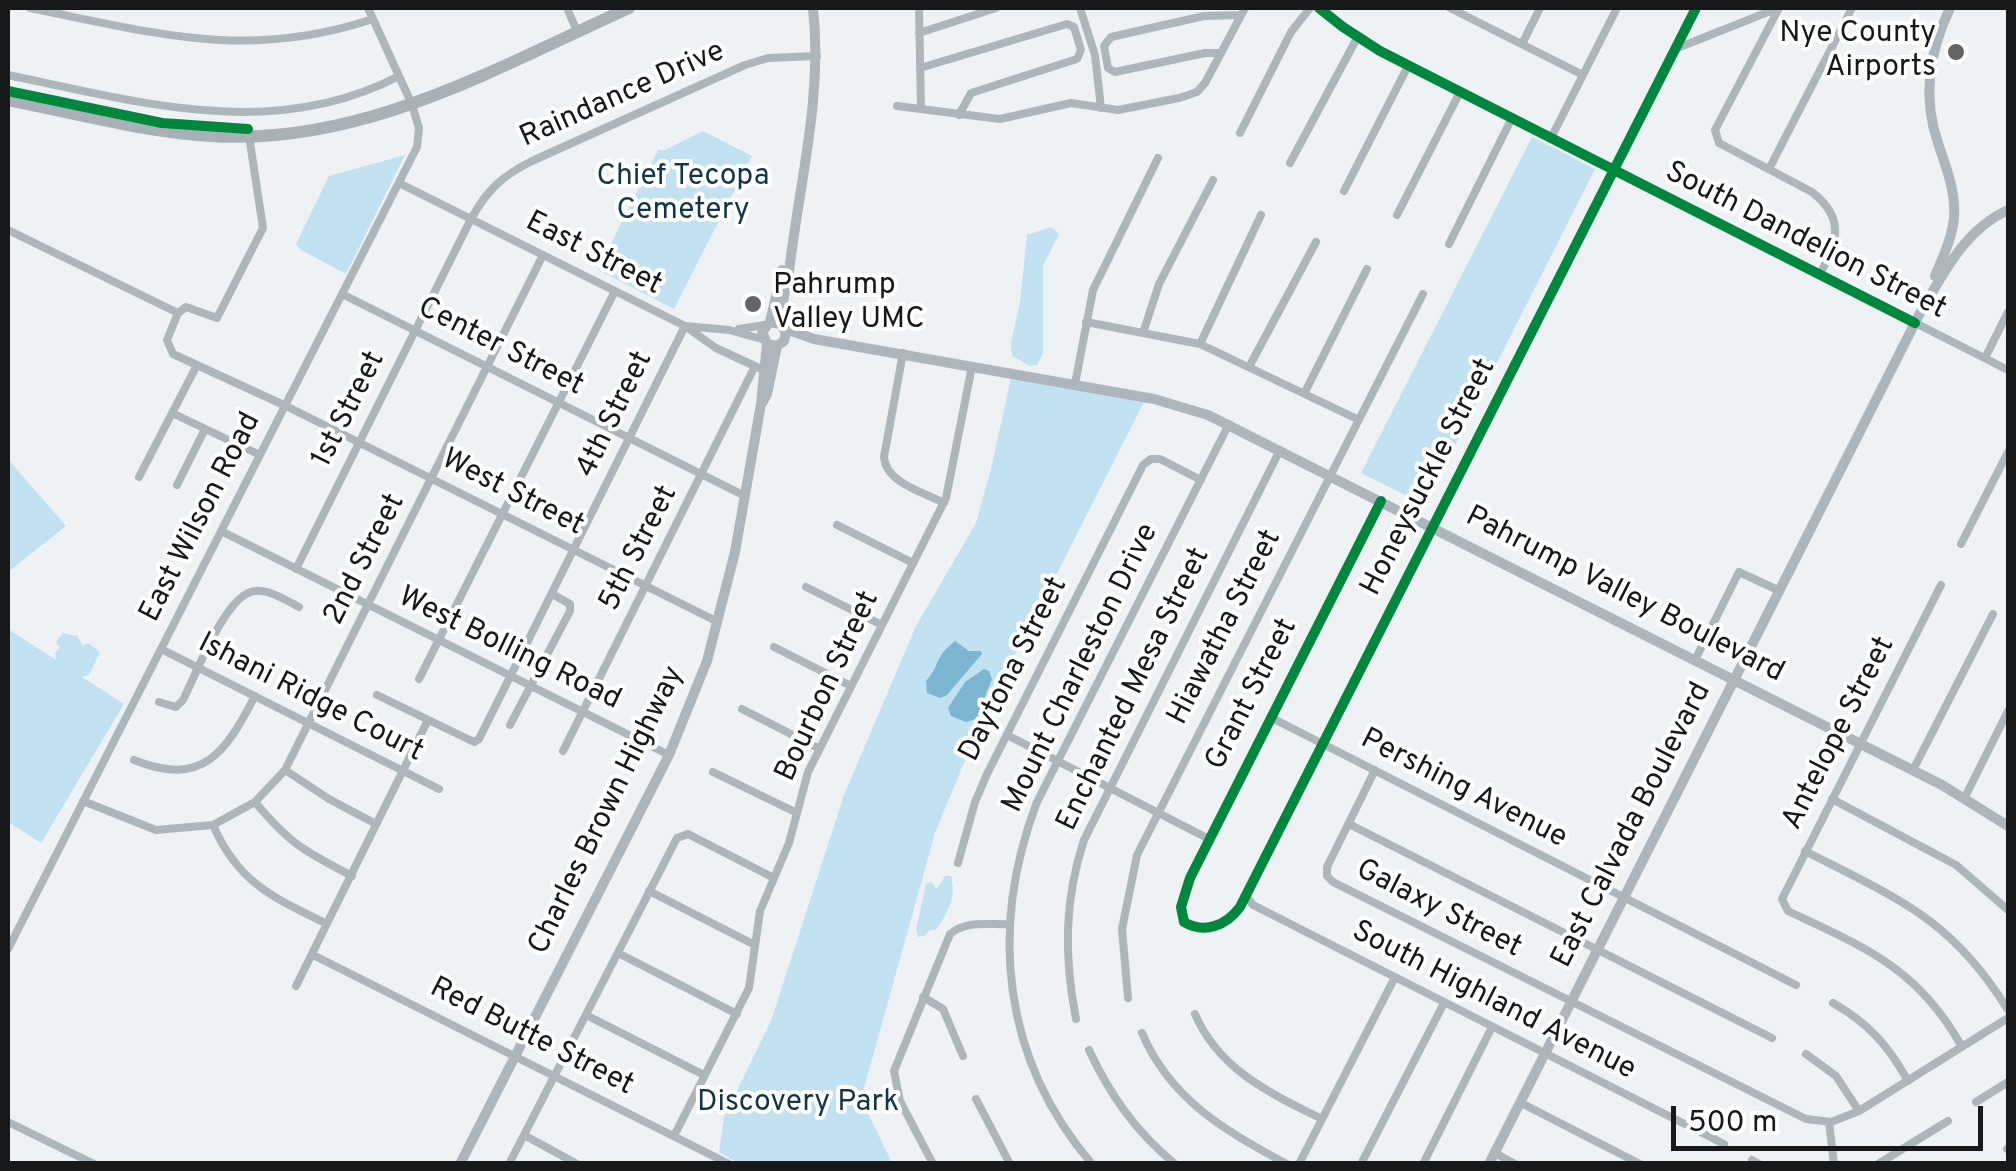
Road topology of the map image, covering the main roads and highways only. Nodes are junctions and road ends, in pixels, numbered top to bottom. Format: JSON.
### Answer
{"nodes":[{"id":1,"x":612,"y":8,"type":"edge"},
{"id":2,"x":629,"y":8,"type":"edge"},
{"id":3,"x":813,"y":8,"type":"edge"},
{"id":4,"x":1948,"y":8,"type":"edge"},
{"id":5,"x":576,"y":28,"type":"junction"},
{"id":6,"x":8,"y":96,"type":"edge"},
{"id":7,"x":410,"y":101,"type":"junction"},
{"id":8,"x":248,"y":133,"type":"junction"},
{"id":9,"x":2008,"y":210,"type":"edge"},
{"id":10,"x":1951,"y":234,"type":"junction"},
{"id":11,"x":1965,"y":241,"type":"junction"},
{"id":12,"x":788,"y":260,"type":"junction"},
{"id":13,"x":1917,"y":318,"type":"junction"},
{"id":14,"x":768,"y":324,"type":"junction"},
{"id":15,"x":776,"y":337,"type":"junction"},
{"id":16,"x":762,"y":404,"type":"junction"},
{"id":17,"x":1735,"y":680,"type":"junction"},
{"id":18,"x":2008,"y":826,"type":"edge"},
{"id":19,"x":1492,"y":1158,"type":"edge"},
{"id":20,"x":460,"y":1164,"type":"edge"}],
"edges":[{"from":1,"to":5,"type":"highway"},
{"from":2,"to":5,"type":"highway"},
{"from":3,"to":12,"type":"main road","name":"Charles Brown Highway"},
{"from":4,"to":10,"type":"main road"},
{"from":5,"to":7,"type":"highway"},
{"from":5,"to":7,"type":"highway"},
{"from":6,"to":8,"type":"highway"},
{"from":6,"to":8,"type":"highway"},
{"from":7,"to":8,"type":"highway"},
{"from":7,"to":8,"type":"highway"},
{"from":9,"to":11,"type":"main road","name":"East Calvada Boulevard"},
{"from":10,"to":11,"type":"main road"},
{"from":10,"to":13,"type":"main road"},
{"from":11,"to":13,"type":"main road","name":"East Calvada Boulevard"},
{"from":12,"to":14,"type":"main road","name":"Charles Brown Highway"},
{"from":12,"to":15,"type":"main road","name":"Charles Brown Highway"},
{"from":13,"to":17,"type":"main road","name":"East Calvada Boulevard"},
{"from":14,"to":15,"type":"main road"},
{"from":14,"to":15,"type":"main road","name":"Charles Brown Highway"},
{"from":15,"to":16,"type":"main road","name":"Charles Brown Highway"},
{"from":15,"to":16,"type":"main road","name":"Charles Brown Highway"},
{"from":15,"to":17,"type":"main road","name":"Pahrump Valley Boulevard"},
{"from":16,"to":20,"type":"main road","name":"Charles Brown Highway"},
{"from":17,"to":18,"type":"main road","name":"Pahrump Valley Boulevard"},
{"from":17,"to":19,"type":"main road","name":"East Calvada Boulevard"}]}
